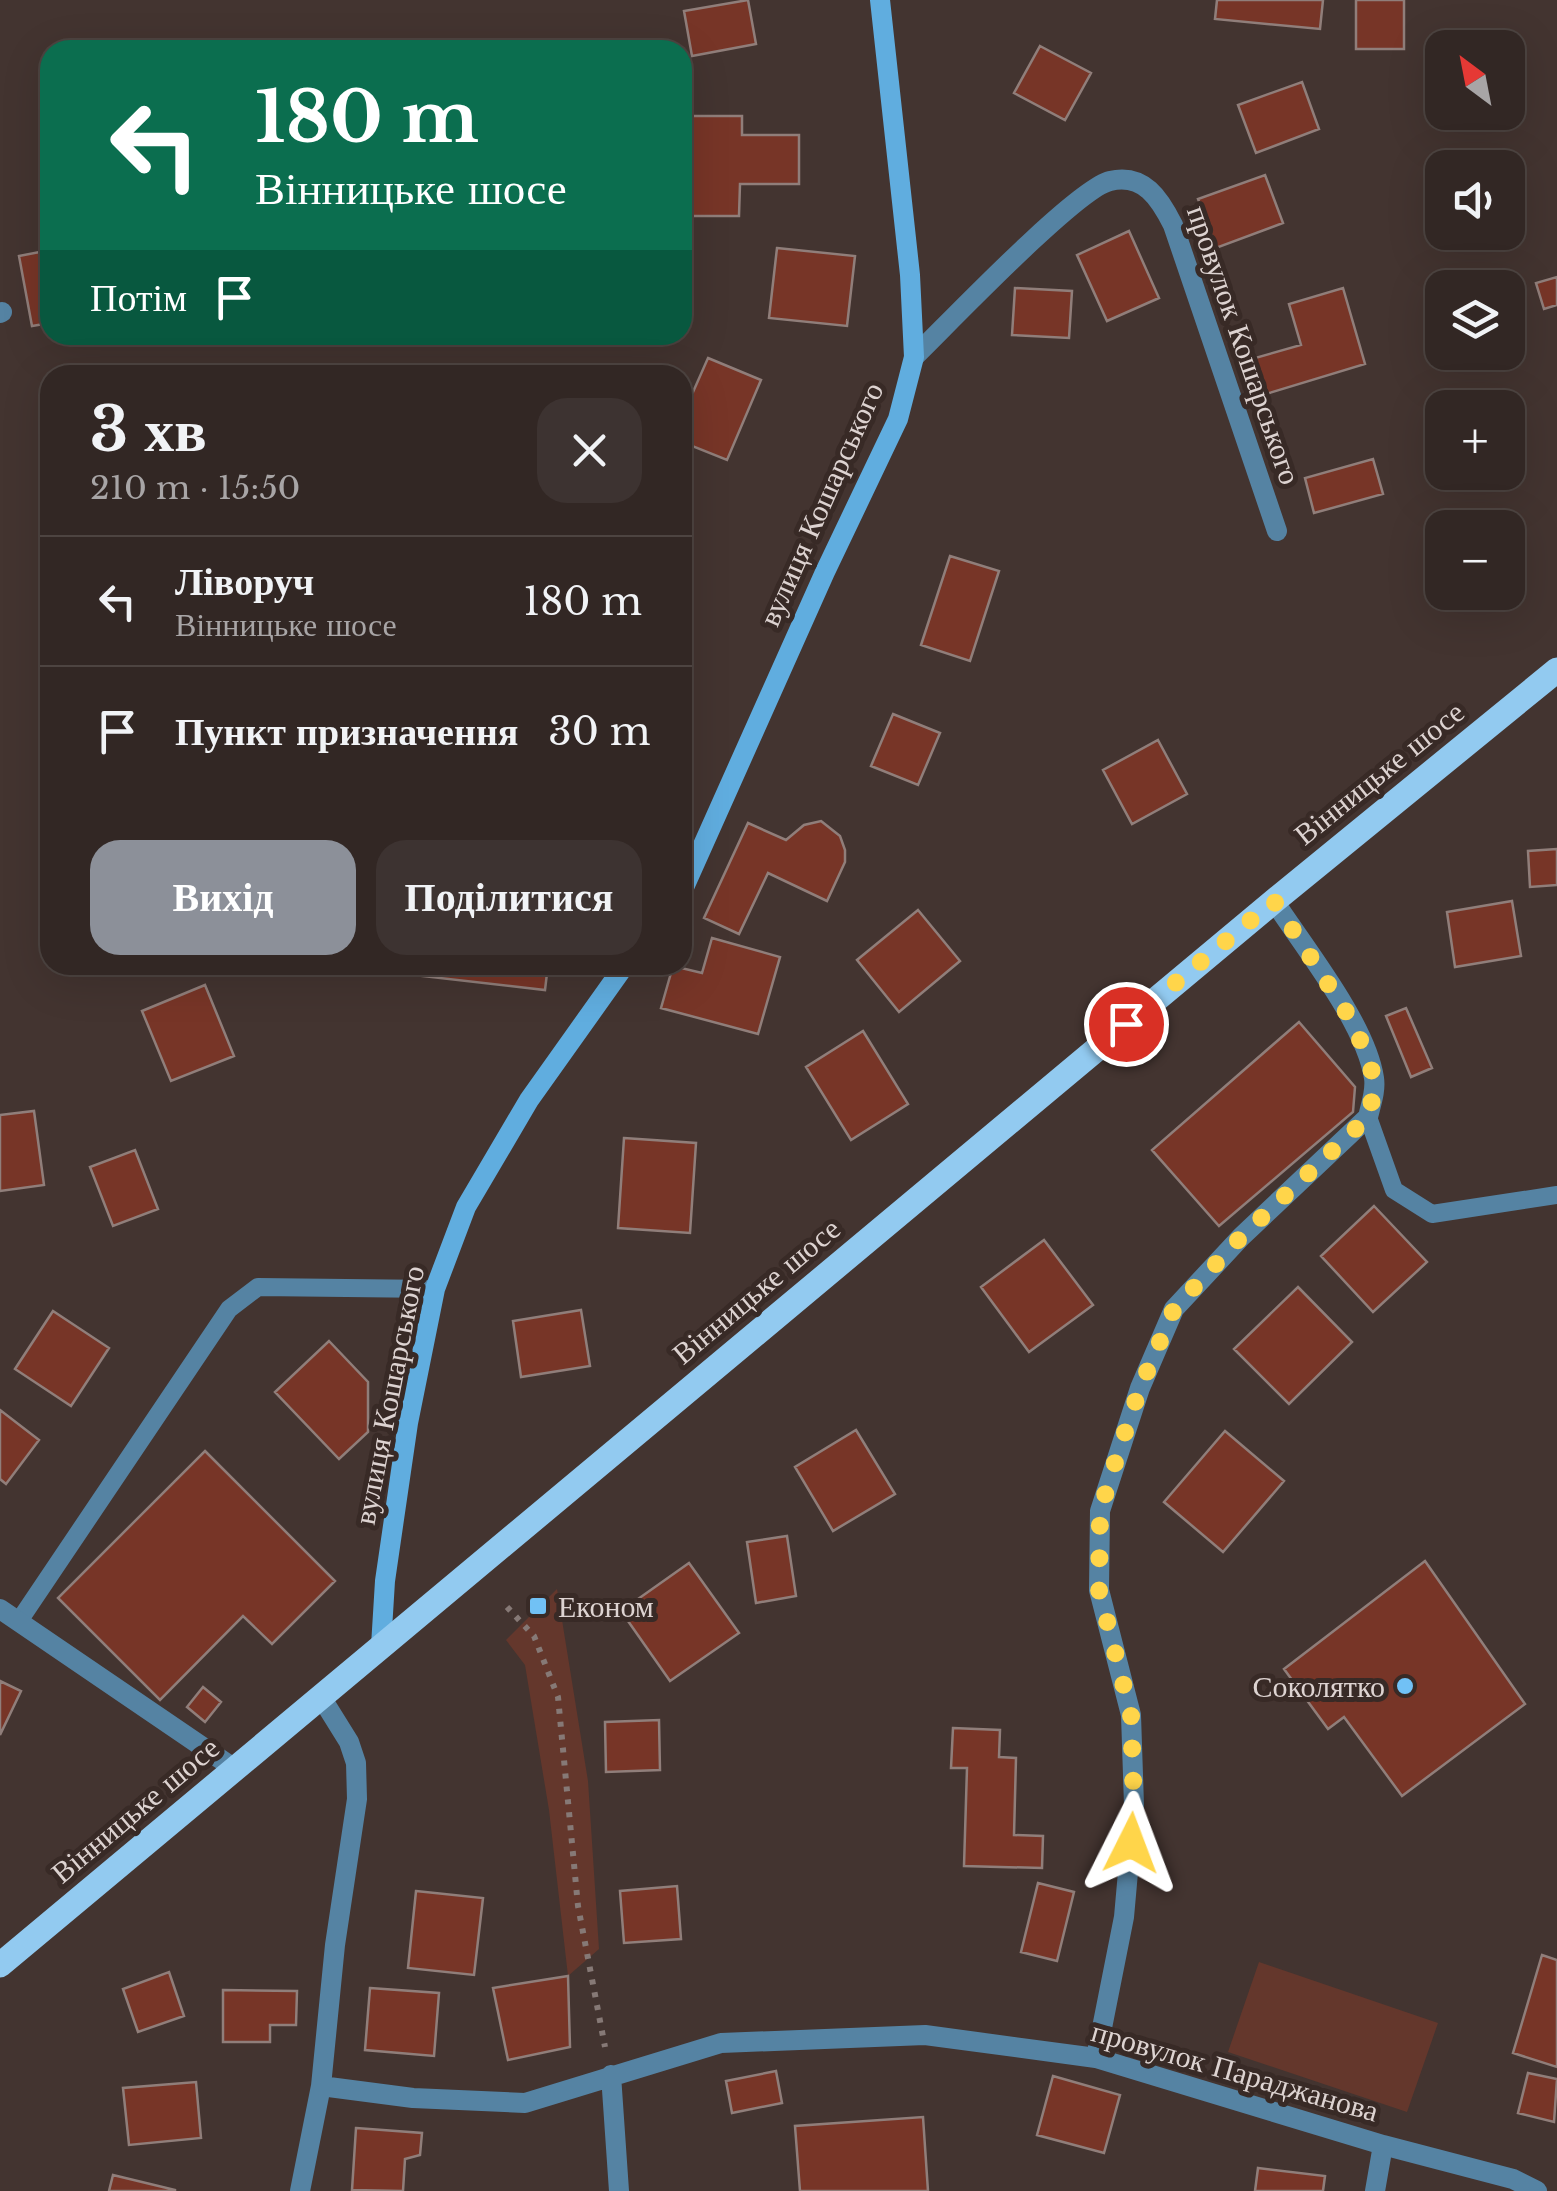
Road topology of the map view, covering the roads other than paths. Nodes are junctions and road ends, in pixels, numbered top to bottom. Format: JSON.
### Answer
{"nodes":[{"id":1,"x":880,"y":0,"type":"edge"},
{"id":2,"x":914,"y":357,"type":"junction"},
{"id":3,"x":1277,"y":531,"type":"dead end"},
{"id":4,"x":1557,"y":670,"type":"edge"},
{"id":5,"x":692,"y":869,"type":"edge"},
{"id":6,"x":1274,"y":901,"type":"junction"},
{"id":7,"x":618,"y":975,"type":"edge"},
{"id":8,"x":1368,"y":1117,"type":"junction"},
{"id":9,"x":1557,"y":1195,"type":"edge"},
{"id":10,"x":435,"y":1289,"type":"junction"},
{"id":11,"x":0,"y":1609,"type":"edge"},
{"id":12,"x":20,"y":1622,"type":"junction"},
{"id":13,"x":381,"y":1646,"type":"junction"},
{"id":14,"x":321,"y":1697,"type":"junction"},
{"id":15,"x":235,"y":1769,"type":"junction"},
{"id":16,"x":0,"y":1965,"type":"edge"},
{"id":17,"x":1096,"y":2058,"type":"junction"},
{"id":18,"x":610,"y":2074,"type":"junction"},
{"id":19,"x":321,"y":2086,"type":"junction"},
{"id":20,"x":1382,"y":2145,"type":"junction"},
{"id":21,"x":300,"y":2191,"type":"edge"},
{"id":22,"x":618,"y":2191,"type":"edge"},
{"id":23,"x":1376,"y":2191,"type":"edge"},
{"id":24,"x":1537,"y":2191,"type":"edge"}],
"edges":[{"from":1,"to":2,"type":"street","name":"вулиця Кошарського"},
{"from":2,"to":3,"type":"street","name":"провулок Кошарського"},
{"from":2,"to":5,"type":"street","name":"вулиця Кошарського"},
{"from":4,"to":6,"type":"main road","name":"Вінницьке шосе"},
{"from":6,"to":8,"type":"street"},
{"from":6,"to":13,"type":"main road","name":"Вінницьке шосе"},
{"from":7,"to":10,"type":"street","name":"вулиця Кошарського"},
{"from":8,"to":9,"type":"lane"},
{"from":8,"to":17,"type":"street"},
{"from":10,"to":12,"type":"lane"},
{"from":10,"to":13,"type":"street","name":"вулиця Кошарського"},
{"from":11,"to":12,"type":"street"},
{"from":12,"to":15,"type":"street"},
{"from":13,"to":14,"type":"main road","name":"Вінницьке шосе"},
{"from":14,"to":15,"type":"main road","name":"Вінницьке шосе"},
{"from":14,"to":19,"type":"street"},
{"from":15,"to":16,"type":"main road","name":"Вінницьке шосе"},
{"from":17,"to":18,"type":"street","name":"провулок Параджанова"},
{"from":17,"to":20,"type":"street","name":"провулок Параджанова"},
{"from":18,"to":19,"type":"street","name":"провулок Параджанова"},
{"from":18,"to":22,"type":"street"},
{"from":19,"to":21,"type":"street"},
{"from":20,"to":23,"type":"street"},
{"from":20,"to":24,"type":"street","name":"провулок Параджанова"}]}
